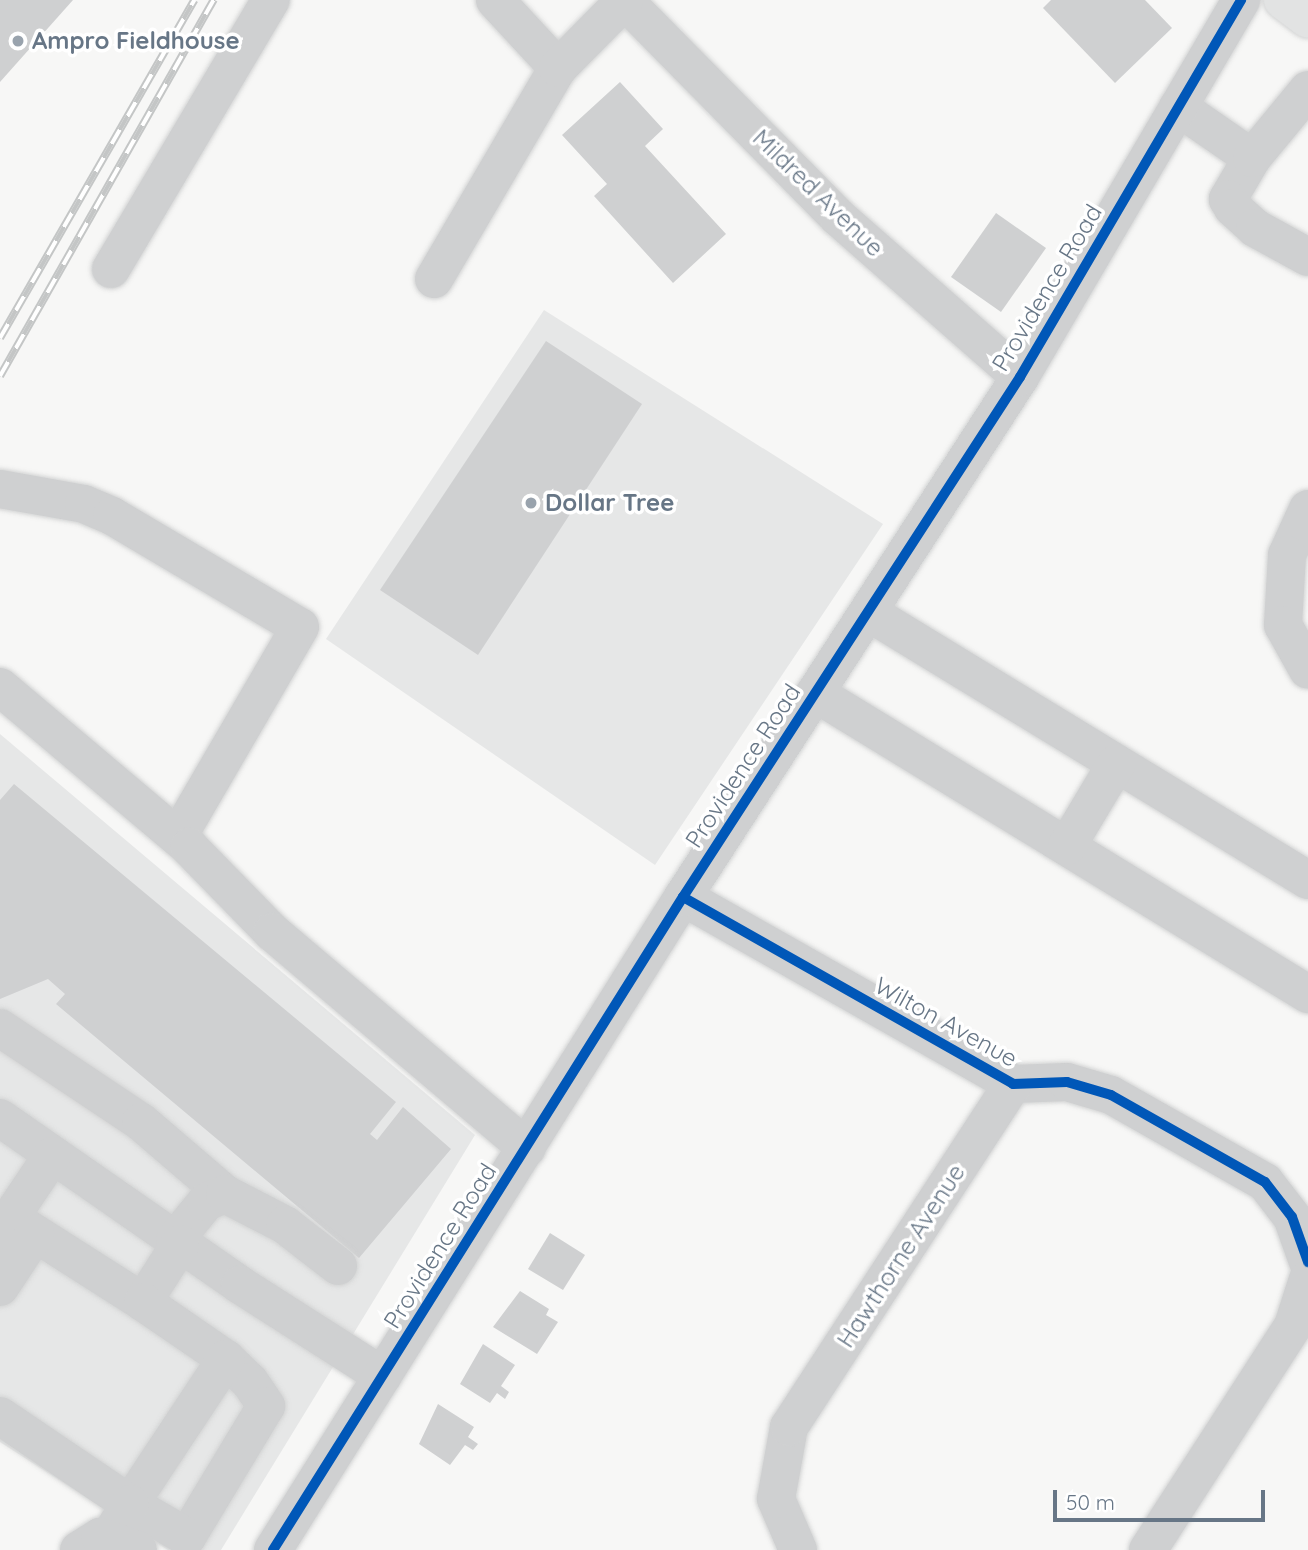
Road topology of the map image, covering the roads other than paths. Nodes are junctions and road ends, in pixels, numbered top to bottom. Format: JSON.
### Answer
{"nodes":[{"id":1,"x":271,"y":0,"type":"edge"},
{"id":2,"x":495,"y":0,"type":"edge"},
{"id":3,"x":624,"y":0,"type":"edge"},
{"id":4,"x":1241,"y":0,"type":"edge"},
{"id":5,"x":1283,"y":0,"type":"edge"},
{"id":6,"x":1308,"y":19,"type":"edge"},
{"id":7,"x":558,"y":68,"type":"junction"},
{"id":8,"x":1308,"y":90,"type":"edge"},
{"id":9,"x":1178,"y":107,"type":"junction"},
{"id":10,"x":1252,"y":158,"type":"junction"},
{"id":11,"x":1308,"y":257,"type":"edge"},
{"id":12,"x":111,"y":269,"type":"dead end"},
{"id":13,"x":434,"y":279,"type":"dead end"},
{"id":14,"x":1020,"y":377,"type":"junction"},
{"id":15,"x":0,"y":489,"type":"edge"},
{"id":16,"x":1308,"y":509,"type":"edge"},
{"id":17,"x":868,"y":612,"type":"junction"},
{"id":18,"x":1308,"y":670,"type":"edge"},
{"id":19,"x":0,"y":687,"type":"edge"},
{"id":20,"x":815,"y":693,"type":"junction"},
{"id":21,"x":1116,"y":764,"type":"junction"},
{"id":22,"x":177,"y":838,"type":"junction"},
{"id":23,"x":1067,"y":846,"type":"junction"},
{"id":24,"x":1308,"y":880,"type":"edge"},
{"id":25,"x":683,"y":897,"type":"junction"},
{"id":26,"x":1308,"y":995,"type":"edge"},
{"id":27,"x":0,"y":1028,"type":"edge"},
{"id":28,"x":1013,"y":1084,"type":"junction"},
{"id":29,"x":0,"y":1118,"type":"edge"},
{"id":30,"x":527,"y":1148,"type":"junction"},
{"id":31,"x":52,"y":1156,"type":"junction"},
{"id":32,"x":225,"y":1194,"type":"junction"},
{"id":33,"x":15,"y":1228,"type":"edge"},
{"id":34,"x":177,"y":1242,"type":"junction"},
{"id":35,"x":1308,"y":1262,"type":"edge"},
{"id":36,"x":338,"y":1266,"type":"dead end"},
{"id":37,"x":1308,"y":1279,"type":"edge"},
{"id":38,"x":0,"y":1287,"type":"edge"},
{"id":39,"x":143,"y":1302,"type":"junction"},
{"id":40,"x":226,"y":1359,"type":"junction"},
{"id":41,"x":383,"y":1376,"type":"junction"},
{"id":42,"x":0,"y":1416,"type":"edge"},
{"id":43,"x":130,"y":1504,"type":"junction"},
{"id":44,"x":108,"y":1546,"type":"edge"},
{"id":45,"x":273,"y":1550,"type":"edge"},
{"id":46,"x":797,"y":1550,"type":"edge"},
{"id":47,"x":1148,"y":1550,"type":"edge"}],
"edges":[{"from":1,"to":12,"type":"street"},
{"from":2,"to":7,"type":"street"},
{"from":3,"to":7,"type":"street"},
{"from":3,"to":14,"type":"street","name":"Mildred Avenue"},
{"from":4,"to":9,"type":"street","name":"Providence Road"},
{"from":5,"to":6,"type":"main road"},
{"from":7,"to":13,"type":"street"},
{"from":8,"to":10,"type":"street"},
{"from":9,"to":10,"type":"street"},
{"from":9,"to":14,"type":"street","name":"Providence Road"},
{"from":10,"to":11,"type":"street"},
{"from":14,"to":17,"type":"street","name":"Providence Road"},
{"from":15,"to":22,"type":"street"},
{"from":16,"to":18,"type":"street"},
{"from":17,"to":20,"type":"street","name":"Providence Road"},
{"from":17,"to":21,"type":"street"},
{"from":19,"to":22,"type":"street"},
{"from":20,"to":23,"type":"street"},
{"from":20,"to":25,"type":"street","name":"Providence Road"},
{"from":21,"to":23,"type":"street"},
{"from":21,"to":24,"type":"street"},
{"from":22,"to":30,"type":"street"},
{"from":23,"to":26,"type":"street"},
{"from":25,"to":28,"type":"street","name":"Wilton Avenue"},
{"from":25,"to":30,"type":"street","name":"Providence Road"},
{"from":27,"to":32,"type":"street"},
{"from":28,"to":35,"type":"street","name":"Wilton Avenue"},
{"from":28,"to":46,"type":"street","name":"Hawthorne Avenue"},
{"from":29,"to":31,"type":"street"},
{"from":30,"to":41,"type":"street","name":"Providence Road"},
{"from":31,"to":33,"type":"street"},
{"from":31,"to":34,"type":"street"},
{"from":32,"to":34,"type":"street"},
{"from":32,"to":36,"type":"street"},
{"from":33,"to":38,"type":"street"},
{"from":33,"to":39,"type":"street"},
{"from":34,"to":39,"type":"street"},
{"from":34,"to":41,"type":"street"},
{"from":37,"to":47,"type":"street"},
{"from":39,"to":40,"type":"street"},
{"from":40,"to":43,"type":"street"},
{"from":40,"to":43,"type":"street"},
{"from":41,"to":45,"type":"street","name":"Providence Road"},
{"from":42,"to":43,"type":"street"},
{"from":43,"to":44,"type":"street"}]}
